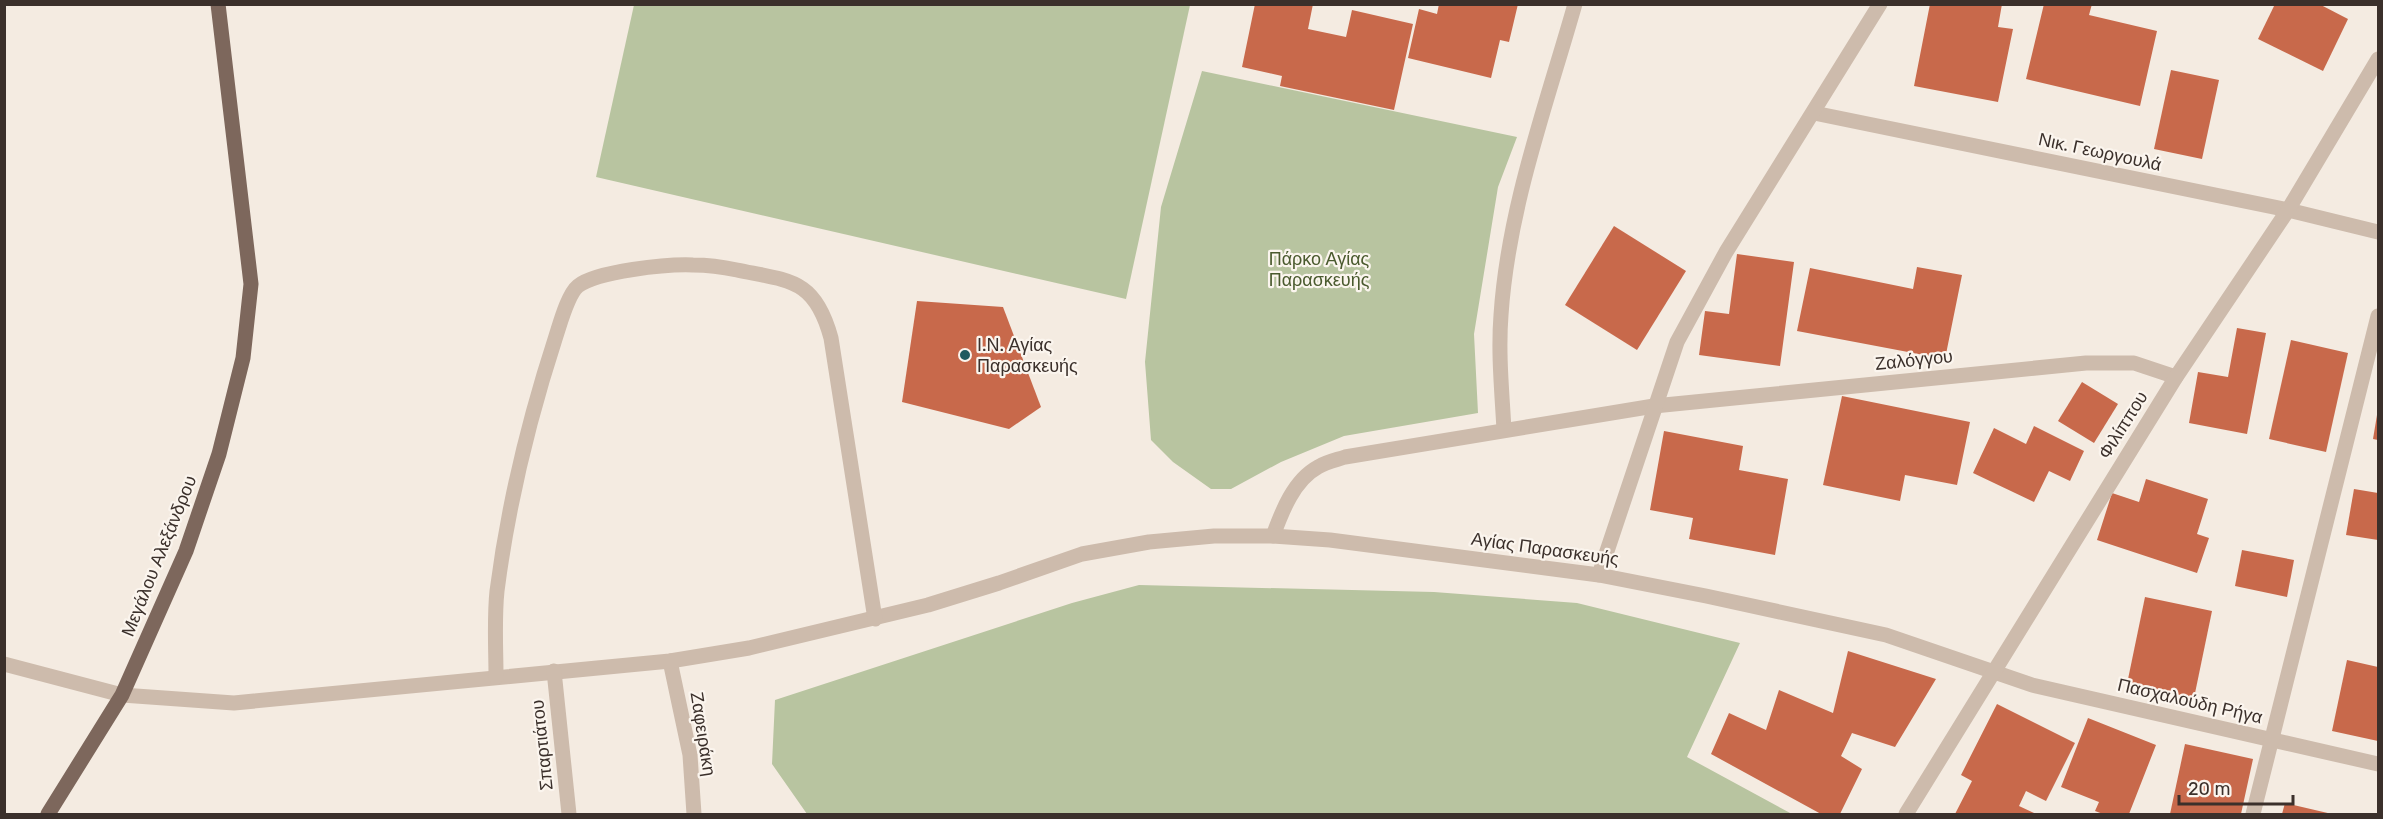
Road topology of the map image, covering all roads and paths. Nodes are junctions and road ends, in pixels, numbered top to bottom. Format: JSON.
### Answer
{"nodes":[{"id":1,"x":218,"y":4,"type":"edge"},
{"id":2,"x":1575,"y":4,"type":"edge"},
{"id":3,"x":1880,"y":4,"type":"edge"},
{"id":4,"x":2379,"y":59,"type":"edge"},
{"id":5,"x":1814,"y":113,"type":"junction"},
{"id":6,"x":2288,"y":210,"type":"junction"},
{"id":7,"x":2379,"y":232,"type":"edge"},
{"id":8,"x":2379,"y":316,"type":"edge"},
{"id":9,"x":2176,"y":376,"type":"junction"},
{"id":10,"x":1654,"y":406,"type":"junction"},
{"id":11,"x":1504,"y":430,"type":"junction"},
{"id":12,"x":1273,"y":536,"type":"junction"},
{"id":13,"x":1599,"y":575,"type":"junction"},
{"id":14,"x":875,"y":619,"type":"junction"},
{"id":15,"x":670,"y":661,"type":"junction"},
{"id":16,"x":4,"y":664,"type":"edge"},
{"id":17,"x":554,"y":671,"type":"junction"},
{"id":18,"x":1994,"y":672,"type":"junction"},
{"id":19,"x":496,"y":677,"type":"junction"},
{"id":20,"x":122,"y":695,"type":"junction"},
{"id":21,"x":2271,"y":740,"type":"junction"},
{"id":22,"x":2379,"y":764,"type":"edge"},
{"id":23,"x":48,"y":814,"type":"edge"},
{"id":24,"x":569,"y":814,"type":"edge"},
{"id":25,"x":694,"y":814,"type":"edge"},
{"id":26,"x":1906,"y":814,"type":"edge"},
{"id":27,"x":2253,"y":814,"type":"edge"}],
"edges":[{"from":1,"to":20,"type":"main road","name":"Μεγάλου Αλεξάνδρου"},
{"from":2,"to":11,"type":"street"},
{"from":3,"to":5,"type":"street"},
{"from":4,"to":6,"type":"street","name":"Φιλίππου"},
{"from":5,"to":6,"type":"street","name":"Νικ. Γεωργουλά"},
{"from":5,"to":10,"type":"street"},
{"from":6,"to":7,"type":"street","name":"Νικ. Γεωργουλά"},
{"from":6,"to":9,"type":"street","name":"Φιλίππου"},
{"from":8,"to":21,"type":"street"},
{"from":9,"to":10,"type":"street","name":"Ζαλόγγου"},
{"from":9,"to":18,"type":"street","name":"Φιλίππου"},
{"from":10,"to":11,"type":"street","name":"Ζαλόγγου"},
{"from":10,"to":13,"type":"street"},
{"from":11,"to":12,"type":"street","name":"Ζαλόγγου"},
{"from":12,"to":13,"type":"street","name":"Αγίας Παρασκευής"},
{"from":12,"to":14,"type":"street","name":"Αγίας Παρασκευής"},
{"from":13,"to":18,"type":"street","name":"Αγίας Παρασκευής"},
{"from":14,"to":15,"type":"street","name":"Αγίας Παρασκευής"},
{"from":14,"to":19,"type":"street"},
{"from":15,"to":17,"type":"street","name":"Αγίας Παρασκευής"},
{"from":15,"to":25,"type":"street","name":"Ζαφειράκη"},
{"from":16,"to":20,"type":"street","name":"Αγίας Παρασκευής"},
{"from":17,"to":19,"type":"street","name":"Αγίας Παρασκευής"},
{"from":17,"to":24,"type":"street","name":"Σπαρτιάτου"},
{"from":18,"to":21,"type":"street","name":"Πασχαλούδη Ρήγα"},
{"from":18,"to":26,"type":"street","name":"Φιλίππου"},
{"from":19,"to":20,"type":"street","name":"Αγίας Παρασκευής"},
{"from":20,"to":23,"type":"main road","name":"Μεγάλου Αλεξάνδρου"},
{"from":21,"to":22,"type":"street","name":"Πασχαλούδη Ρήγα"},
{"from":21,"to":27,"type":"street"}]}
